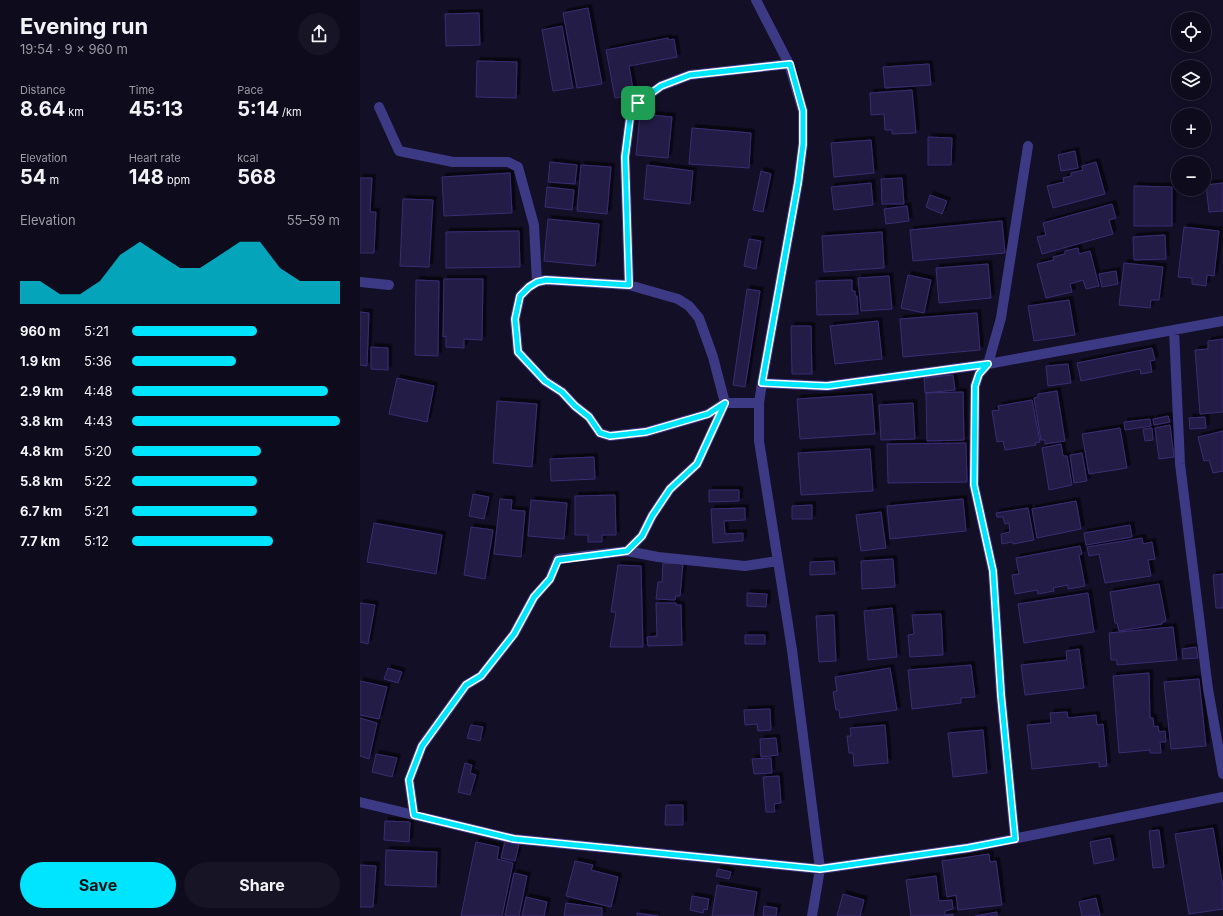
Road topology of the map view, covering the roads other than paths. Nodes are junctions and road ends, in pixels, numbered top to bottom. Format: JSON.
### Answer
{"nodes":[{"id":1,"x":756,"y":0,"type":"edge"},
{"id":2,"x":790,"y":64,"type":"junction"},
{"id":3,"x":379,"y":107,"type":"dead end"},
{"id":4,"x":1028,"y":146,"type":"dead end"},
{"id":5,"x":360,"y":282,"type":"edge"},
{"id":6,"x":537,"y":282,"type":"junction"},
{"id":7,"x":388,"y":285,"type":"dead end"},
{"id":8,"x":629,"y":285,"type":"junction"},
{"id":9,"x":1223,"y":322,"type":"edge"},
{"id":10,"x":1174,"y":330,"type":"junction"},
{"id":11,"x":988,"y":364,"type":"junction"},
{"id":12,"x":762,"y":383,"type":"junction"},
{"id":13,"x":725,"y":403,"type":"junction"},
{"id":14,"x":759,"y":403,"type":"junction"},
{"id":15,"x":627,"y":551,"type":"junction"},
{"id":16,"x":778,"y":561,"type":"junction"},
{"id":17,"x":1223,"y":774,"type":"edge"},
{"id":18,"x":1223,"y":797,"type":"edge"},
{"id":19,"x":360,"y":802,"type":"edge"},
{"id":20,"x":414,"y":815,"type":"junction"},
{"id":21,"x":1015,"y":839,"type":"junction"},
{"id":22,"x":820,"y":869,"type":"junction"},
{"id":23,"x":812,"y":916,"type":"edge"}],
"edges":[{"from":1,"to":2,"type":"street"},
{"from":2,"to":8,"type":"street"},
{"from":2,"to":12,"type":"street"},
{"from":3,"to":6,"type":"street"},
{"from":4,"to":11,"type":"street"},
{"from":5,"to":7,"type":"street"},
{"from":6,"to":8,"type":"street"},
{"from":6,"to":13,"type":"street"},
{"from":8,"to":13,"type":"street"},
{"from":9,"to":10,"type":"street"},
{"from":10,"to":11,"type":"street"},
{"from":10,"to":17,"type":"street"},
{"from":11,"to":12,"type":"street"},
{"from":11,"to":21,"type":"street"},
{"from":12,"to":14,"type":"street"},
{"from":13,"to":14,"type":"street"},
{"from":13,"to":15,"type":"street"},
{"from":14,"to":16,"type":"street"},
{"from":15,"to":16,"type":"street"},
{"from":15,"to":20,"type":"street"},
{"from":16,"to":22,"type":"street"},
{"from":18,"to":21,"type":"street"},
{"from":19,"to":20,"type":"street"},
{"from":20,"to":22,"type":"street"},
{"from":21,"to":22,"type":"street"},
{"from":22,"to":23,"type":"street"}]}
